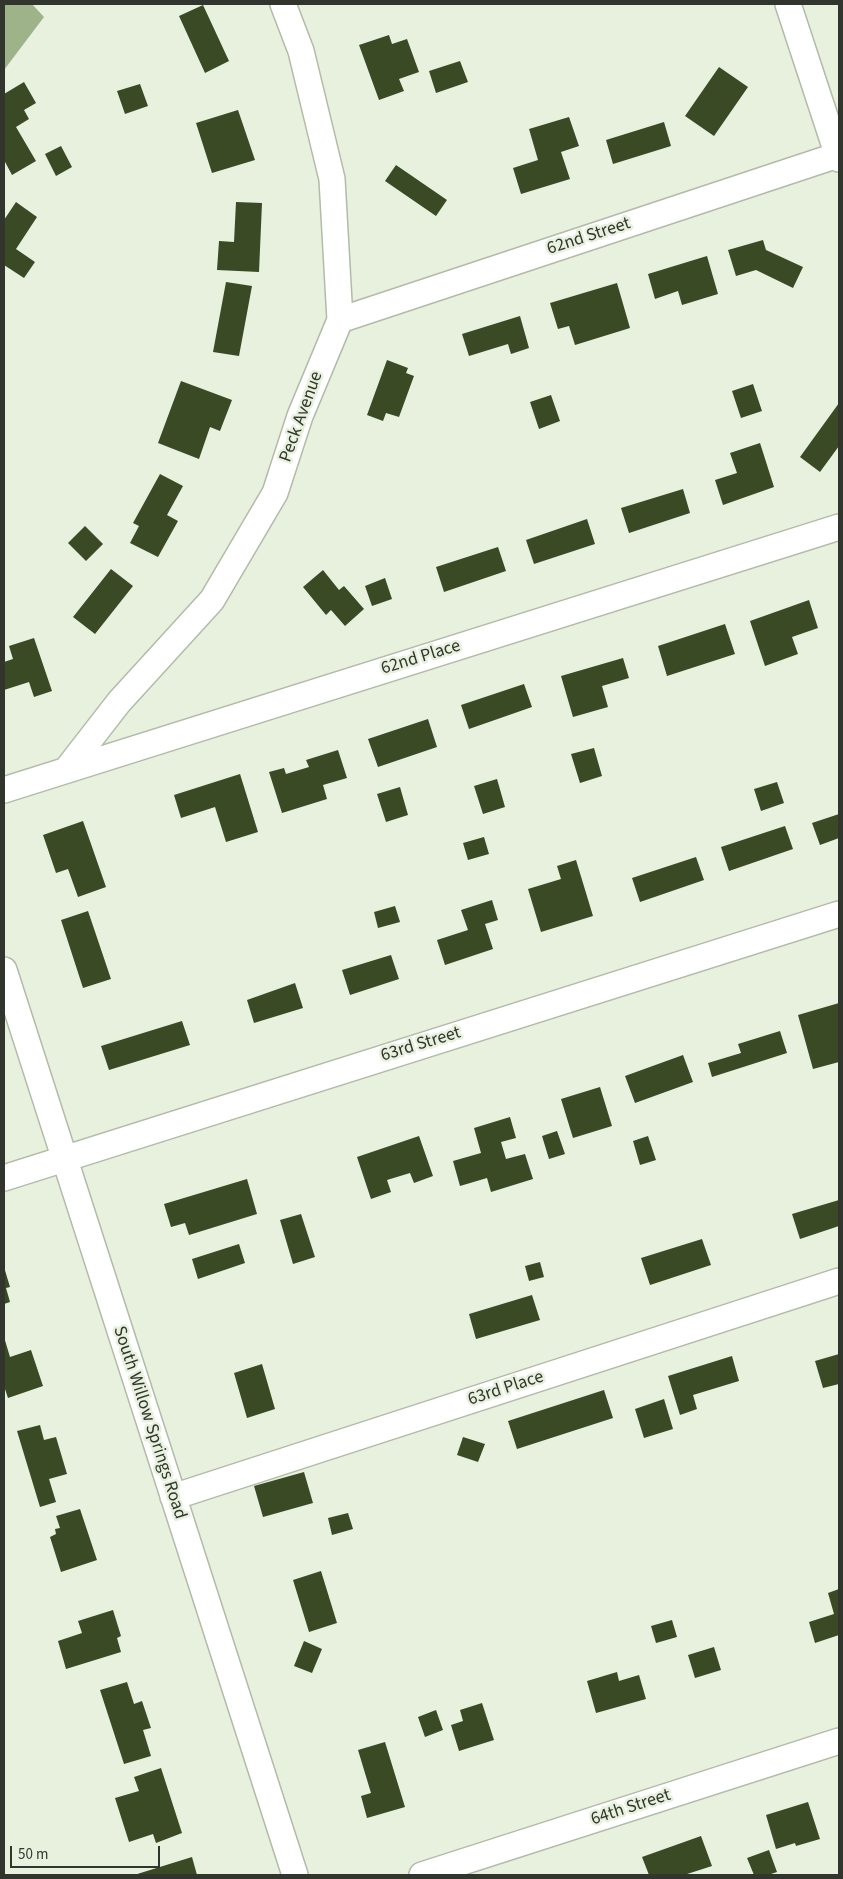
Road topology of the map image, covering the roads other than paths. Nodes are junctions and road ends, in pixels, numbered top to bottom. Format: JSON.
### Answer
{"nodes":[{"id":1,"x":283,"y":4,"type":"edge"},
{"id":2,"x":788,"y":4,"type":"edge"},
{"id":3,"x":839,"y":157,"type":"edge"},
{"id":4,"x":340,"y":320,"type":"junction"},
{"id":5,"x":839,"y":527,"type":"edge"},
{"id":6,"x":67,"y":769,"type":"junction"},
{"id":7,"x":4,"y":790,"type":"edge"},
{"id":8,"x":839,"y":914,"type":"edge"},
{"id":9,"x":4,"y":970,"type":"edge"},
{"id":10,"x":64,"y":1157,"type":"junction"},
{"id":11,"x":4,"y":1178,"type":"edge"},
{"id":12,"x":839,"y":1281,"type":"edge"},
{"id":13,"x":173,"y":1497,"type":"junction"},
{"id":14,"x":839,"y":1741,"type":"edge"},
{"id":15,"x":295,"y":1875,"type":"edge"},
{"id":16,"x":422,"y":1875,"type":"edge"}],
"edges":[{"from":1,"to":4,"type":"street","name":"Peck Avenue"},
{"from":2,"to":3,"type":"street"},
{"from":3,"to":4,"type":"street","name":"62nd Street"},
{"from":4,"to":6,"type":"street","name":"Peck Avenue"},
{"from":5,"to":6,"type":"street","name":"62nd Place"},
{"from":6,"to":7,"type":"street","name":"62nd Place"},
{"from":8,"to":10,"type":"street","name":"63rd Street"},
{"from":9,"to":10,"type":"street","name":"South Willow Springs Road"},
{"from":10,"to":11,"type":"street","name":"63rd Street"},
{"from":10,"to":13,"type":"street","name":"South Willow Springs Road"},
{"from":12,"to":13,"type":"street","name":"63rd Place"},
{"from":13,"to":15,"type":"street","name":"South Willow Springs Road"},
{"from":14,"to":16,"type":"street","name":"64th Street"}]}
